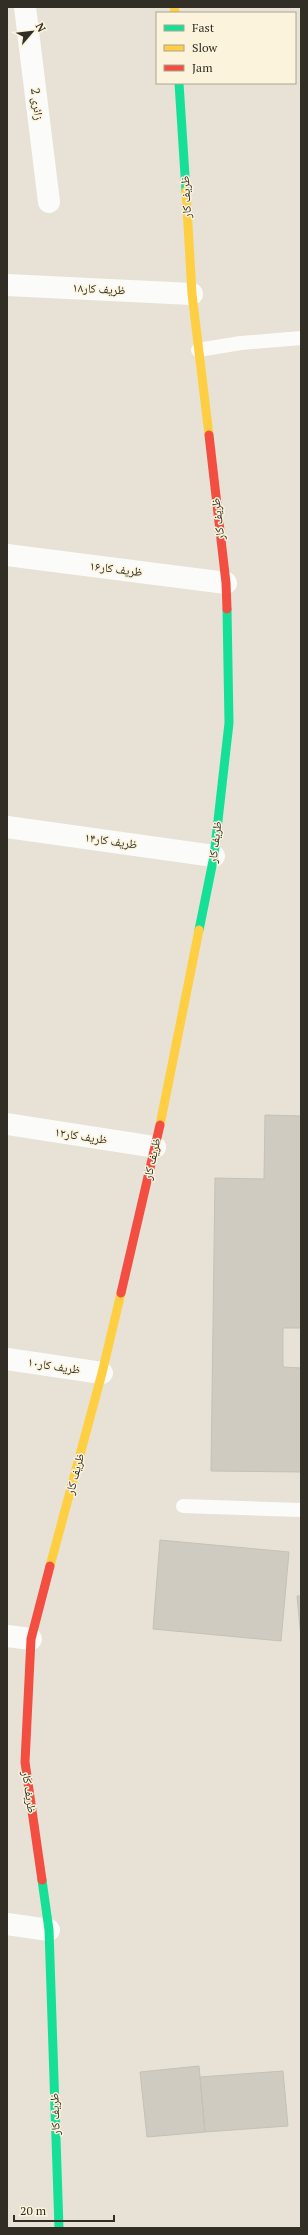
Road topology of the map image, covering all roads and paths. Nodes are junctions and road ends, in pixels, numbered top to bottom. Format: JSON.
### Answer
{"nodes":[{"id":1,"x":25,"y":7,"type":"edge"},
{"id":2,"x":179,"y":84,"type":"edge"},
{"id":3,"x":49,"y":202,"type":"dead end"},
{"id":4,"x":7,"y":285,"type":"edge"},
{"id":5,"x":192,"y":294,"type":"junction"},
{"id":6,"x":301,"y":338,"type":"edge"},
{"id":7,"x":198,"y":350,"type":"junction"},
{"id":8,"x":7,"y":555,"type":"edge"},
{"id":9,"x":226,"y":583,"type":"junction"},
{"id":10,"x":7,"y":827,"type":"edge"},
{"id":11,"x":214,"y":856,"type":"junction"},
{"id":12,"x":7,"y":1124,"type":"edge"},
{"id":13,"x":155,"y":1147,"type":"junction"},
{"id":14,"x":7,"y":1359,"type":"edge"},
{"id":15,"x":102,"y":1373,"type":"junction"},
{"id":16,"x":183,"y":1506,"type":"dead end"},
{"id":17,"x":301,"y":1510,"type":"edge"},
{"id":18,"x":7,"y":1636,"type":"edge"},
{"id":19,"x":31,"y":1640,"type":"junction"},
{"id":20,"x":7,"y":1924,"type":"edge"},
{"id":21,"x":49,"y":1930,"type":"junction"},
{"id":22,"x":58,"y":2228,"type":"edge"}],
"edges":[{"from":1,"to":3,"type":"street","name":"زائری 2"},
{"from":2,"to":5,"type":"street","name":"ظریف کار"},
{"from":4,"to":5,"type":"street","name":"ظریف کار۱۸"},
{"from":5,"to":7,"type":"street","name":"ظریف کار"},
{"from":6,"to":7,"type":"lane"},
{"from":7,"to":9,"type":"street","name":"ظریف کار"},
{"from":8,"to":9,"type":"street","name":"ظریف کار۱۶"},
{"from":9,"to":11,"type":"street","name":"ظریف کار"},
{"from":10,"to":11,"type":"street","name":"ظریف کار۱۴"},
{"from":11,"to":13,"type":"street","name":"ظریف کار"},
{"from":12,"to":13,"type":"street","name":"ظریف کار۱۲"},
{"from":13,"to":15,"type":"street","name":"ظریف کار"},
{"from":14,"to":15,"type":"street","name":"ظریف کار۱۰"},
{"from":15,"to":19,"type":"street","name":"ظریف کار"},
{"from":16,"to":17,"type":"lane"},
{"from":18,"to":19,"type":"street"},
{"from":19,"to":21,"type":"street","name":"ظریف کار"},
{"from":20,"to":21,"type":"street"},
{"from":21,"to":22,"type":"street","name":"ظریف کار"}]}
